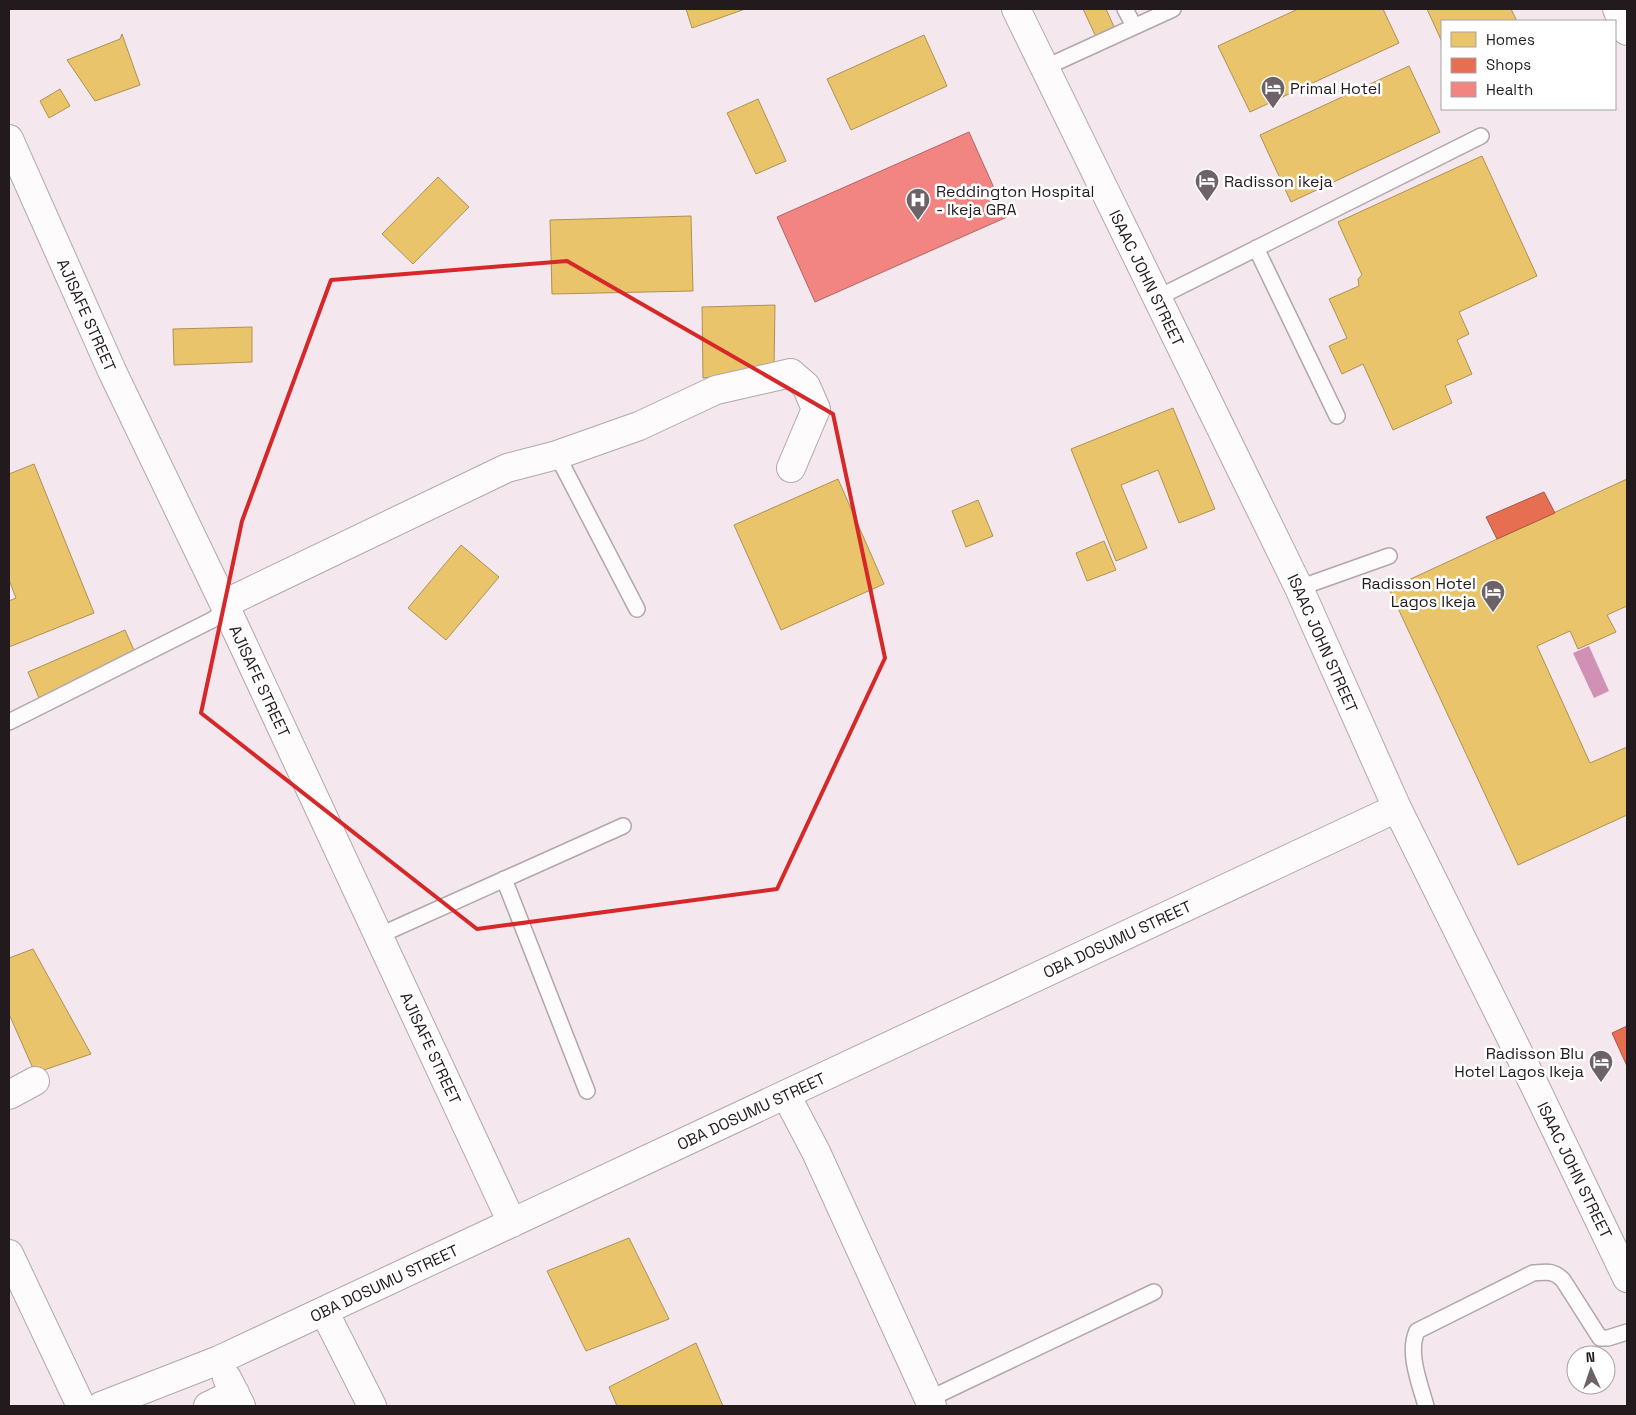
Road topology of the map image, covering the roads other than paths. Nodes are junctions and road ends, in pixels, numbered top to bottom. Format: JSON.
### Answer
{"nodes":[{"id":1,"x":1016,"y":9,"type":"edge"},
{"id":2,"x":1125,"y":9,"type":"edge"},
{"id":3,"x":1173,"y":9,"type":"edge"},
{"id":4,"x":1617,"y":9,"type":"edge"},
{"id":5,"x":1134,"y":26,"type":"junction"},
{"id":6,"x":1627,"y":31,"type":"edge"},
{"id":7,"x":1044,"y":68,"type":"junction"},
{"id":8,"x":1481,"y":136,"type":"dead end"},
{"id":9,"x":9,"y":139,"type":"edge"},
{"id":10,"x":1256,"y":248,"type":"junction"},
{"id":11,"x":1157,"y":298,"type":"junction"},
{"id":12,"x":1337,"y":416,"type":"dead end"},
{"id":13,"x":557,"y":455,"type":"junction"},
{"id":14,"x":792,"y":468,"type":"dead end"},
{"id":15,"x":1389,"y":556,"type":"dead end"},
{"id":16,"x":1299,"y":588,"type":"junction"},
{"id":17,"x":226,"y":607,"type":"junction"},
{"id":18,"x":637,"y":609,"type":"dead end"},
{"id":19,"x":9,"y":722,"type":"edge"},
{"id":20,"x":1397,"y":808,"type":"junction"},
{"id":21,"x":623,"y":826,"type":"dead end"},
{"id":22,"x":504,"y":879,"type":"junction"},
{"id":23,"x":378,"y":936,"type":"junction"},
{"id":24,"x":35,"y":1081,"type":"dead end"},
{"id":25,"x":587,"y":1091,"type":"dead end"},
{"id":26,"x":9,"y":1095,"type":"edge"},
{"id":27,"x":786,"y":1095,"type":"junction"},
{"id":28,"x":512,"y":1223,"type":"junction"},
{"id":29,"x":9,"y":1254,"type":"edge"},
{"id":30,"x":1627,"y":1278,"type":"edge"},
{"id":31,"x":1154,"y":1292,"type":"dead end"},
{"id":32,"x":324,"y":1311,"type":"junction"},
{"id":33,"x":1627,"y":1332,"type":"edge"},
{"id":34,"x":235,"y":1392,"type":"edge"},
{"id":35,"x":930,"y":1403,"type":"edge"},
{"id":36,"x":81,"y":1406,"type":"edge"},
{"id":37,"x":101,"y":1406,"type":"edge"},
{"id":38,"x":208,"y":1406,"type":"edge"},
{"id":39,"x":372,"y":1406,"type":"edge"},
{"id":40,"x":1426,"y":1406,"type":"edge"}],
"edges":[{"from":1,"to":7,"type":"street","name":"ISAAC JOHN STREET"},
{"from":2,"to":5,"type":"lane"},
{"from":3,"to":5,"type":"lane"},
{"from":4,"to":6,"type":"street"},
{"from":5,"to":7,"type":"lane"},
{"from":7,"to":11,"type":"street","name":"ISAAC JOHN STREET"},
{"from":8,"to":10,"type":"lane"},
{"from":9,"to":17,"type":"street","name":"AJISAFE STREET"},
{"from":10,"to":11,"type":"lane"},
{"from":10,"to":12,"type":"lane"},
{"from":11,"to":16,"type":"street","name":"ISAAC JOHN STREET"},
{"from":13,"to":14,"type":"street"},
{"from":13,"to":17,"type":"street"},
{"from":13,"to":18,"type":"lane"},
{"from":15,"to":16,"type":"lane"},
{"from":16,"to":20,"type":"street","name":"ISAAC JOHN STREET"},
{"from":17,"to":19,"type":"lane"},
{"from":17,"to":23,"type":"street","name":"AJISAFE STREET"},
{"from":20,"to":27,"type":"street","name":"OBA DOSUMU STREET"},
{"from":20,"to":30,"type":"street","name":"ISAAC JOHN STREET"},
{"from":21,"to":22,"type":"lane"},
{"from":22,"to":23,"type":"lane"},
{"from":22,"to":25,"type":"lane"},
{"from":23,"to":28,"type":"street","name":"AJISAFE STREET"},
{"from":24,"to":26,"type":"street"},
{"from":27,"to":28,"type":"street","name":"OBA DOSUMU STREET"},
{"from":27,"to":35,"type":"street"},
{"from":28,"to":32,"type":"street","name":"OBA DOSUMU STREET"},
{"from":29,"to":36,"type":"street"},
{"from":31,"to":35,"type":"lane"},
{"from":32,"to":37,"type":"street","name":"OBA DOSUMU STREET"},
{"from":32,"to":39,"type":"street"},
{"from":33,"to":40,"type":"lane"},
{"from":34,"to":38,"type":"street"}]}
